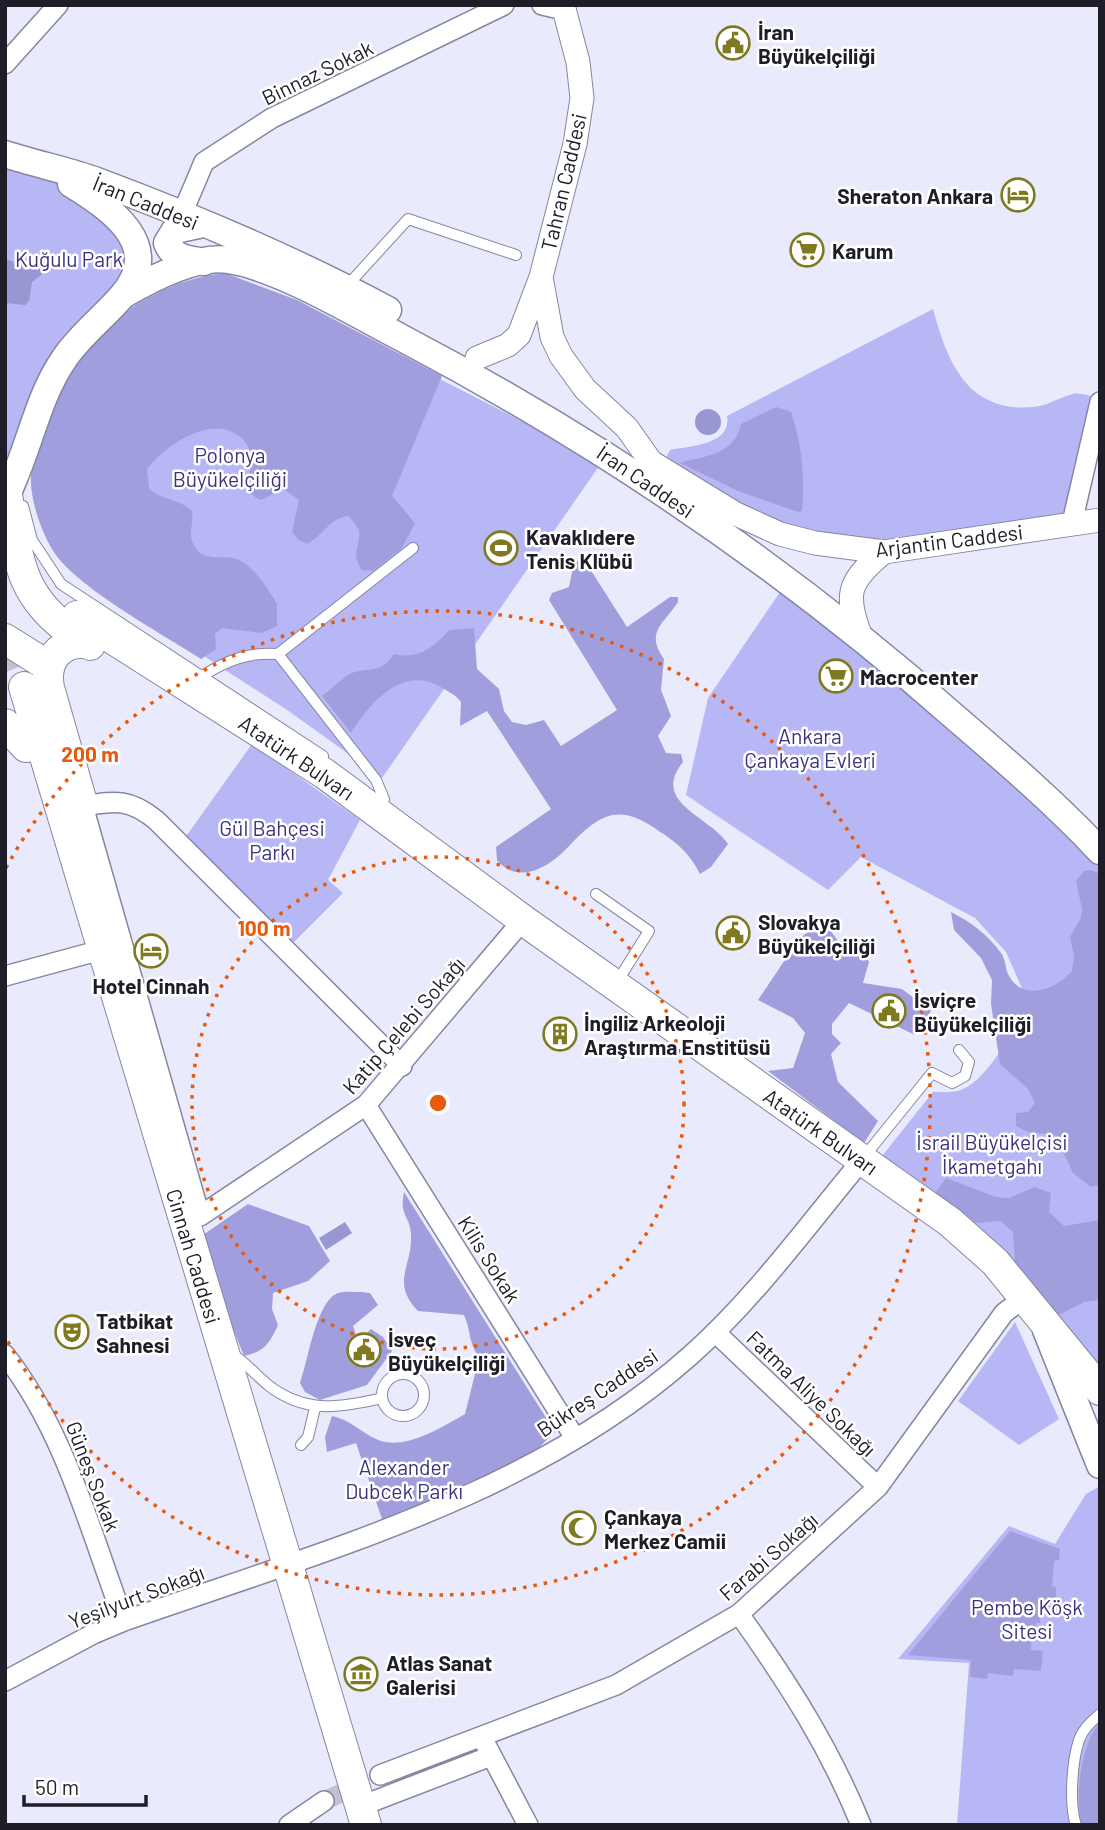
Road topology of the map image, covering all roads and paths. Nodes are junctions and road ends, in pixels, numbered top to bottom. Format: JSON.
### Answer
{"nodes":[{"id":1,"x":58,"y":5,"type":"edge"},
{"id":2,"x":504,"y":5,"type":"edge"},
{"id":3,"x":557,"y":7,"type":"edge"},
{"id":4,"x":5,"y":64,"type":"edge"},
{"id":5,"x":5,"y":154,"type":"edge"},
{"id":6,"x":53,"y":170,"type":"junction"},
{"id":7,"x":193,"y":219,"type":"junction"},
{"id":8,"x":516,"y":255,"type":"dead end"},
{"id":9,"x":205,"y":262,"type":"junction"},
{"id":10,"x":541,"y":277,"type":"junction"},
{"id":11,"x":346,"y":287,"type":"junction"},
{"id":12,"x":123,"y":295,"type":"junction"},
{"id":13,"x":477,"y":358,"type":"junction"},
{"id":14,"x":1100,"y":402,"type":"edge"},
{"id":15,"x":651,"y":462,"type":"junction"},
{"id":16,"x":8,"y":493,"type":"edge"},
{"id":17,"x":1100,"y":520,"type":"edge"},
{"id":18,"x":1072,"y":523,"type":"junction"},
{"id":19,"x":413,"y":548,"type":"dead end"},
{"id":20,"x":884,"y":552,"type":"junction"},
{"id":21,"x":83,"y":630,"type":"junction"},
{"id":22,"x":861,"y":637,"type":"junction"},
{"id":23,"x":5,"y":639,"type":"edge"},
{"id":24,"x":278,"y":654,"type":"junction"},
{"id":25,"x":48,"y":666,"type":"junction"},
{"id":26,"x":202,"y":676,"type":"junction"},
{"id":27,"x":15,"y":689,"type":"edge"},
{"id":28,"x":5,"y":724,"type":"edge"},
{"id":29,"x":26,"y":747,"type":"junction"},
{"id":30,"x":334,"y":763,"type":"dead end"},
{"id":31,"x":364,"y":785,"type":"dead end"},
{"id":32,"x":384,"y":799,"type":"junction"},
{"id":33,"x":83,"y":806,"type":"junction"},
{"id":34,"x":395,"y":808,"type":"dead end"},
{"id":35,"x":1097,"y":841,"type":"edge"},
{"id":36,"x":470,"y":867,"type":"dead end"},
{"id":37,"x":596,"y":894,"type":"dead end"},
{"id":38,"x":516,"y":915,"type":"junction"},
{"id":39,"x":90,"y":953,"type":"junction"},
{"id":40,"x":5,"y":975,"type":"edge"},
{"id":41,"x":615,"y":985,"type":"junction"},
{"id":42,"x":959,"y":1051,"type":"dead end"},
{"id":43,"x":402,"y":1066,"type":"junction"},
{"id":44,"x":366,"y":1105,"type":"junction"},
{"id":45,"x":159,"y":1143,"type":"junction"},
{"id":46,"x":862,"y":1160,"type":"junction"},
{"id":47,"x":1033,"y":1307,"type":"junction"},
{"id":48,"x":715,"y":1332,"type":"junction"},
{"id":49,"x":222,"y":1347,"type":"junction"},
{"id":50,"x":9,"y":1366,"type":"edge"},
{"id":51,"x":1100,"y":1390,"type":"edge"},
{"id":52,"x":382,"y":1398,"type":"junction"},
{"id":53,"x":315,"y":1408,"type":"junction"},
{"id":54,"x":575,"y":1438,"type":"junction"},
{"id":55,"x":301,"y":1445,"type":"dead end"},
{"id":56,"x":1100,"y":1465,"type":"edge"},
{"id":57,"x":878,"y":1487,"type":"junction"},
{"id":58,"x":288,"y":1563,"type":"junction"},
{"id":59,"x":739,"y":1614,"type":"junction"},
{"id":60,"x":124,"y":1621,"type":"junction"},
{"id":61,"x":5,"y":1681,"type":"edge"},
{"id":62,"x":1100,"y":1714,"type":"edge"},
{"id":63,"x":487,"y":1747,"type":"junction"},
{"id":64,"x":380,"y":1775,"type":"tunnel mouth"},
{"id":65,"x":324,"y":1801,"type":"tunnel mouth"},
{"id":66,"x":363,"y":1816,"type":"edge"},
{"id":67,"x":289,"y":1825,"type":"edge"},
{"id":68,"x":528,"y":1825,"type":"edge"},
{"id":69,"x":861,"y":1825,"type":"edge"},
{"id":70,"x":1076,"y":1825,"type":"edge"}],
"edges":[{"from":1,"to":4,"type":"street"},
{"from":2,"to":7,"type":"street","name":"Binnaz Sokak"},
{"from":3,"to":10,"type":"street","name":"Tahran Caddesi"},
{"from":5,"to":6,"type":"main road","name":"İran Caddesi"},
{"from":6,"to":7,"type":"main road","name":"İran Caddesi"},
{"from":6,"to":12,"type":"main road"},
{"from":7,"to":9,"type":"main road"},
{"from":7,"to":11,"type":"main road","name":"İran Caddesi"},
{"from":8,"to":11,"type":"lane"},
{"from":9,"to":12,"type":"main road","name":"İran Caddesi"},
{"from":9,"to":22,"type":"main road","name":"İran Caddesi"},
{"from":10,"to":13,"type":"street","name":"Tahran Caddesi"},
{"from":10,"to":15,"type":"street","name":"Tahran Caddesi"},
{"from":11,"to":13,"type":"main road","name":"İran Caddesi"},
{"from":12,"to":16,"type":"main road"},
{"from":13,"to":15,"type":"main road","name":"İran Caddesi"},
{"from":14,"to":18,"type":"street"},
{"from":15,"to":20,"type":"street","name":"Arjantin Caddesi"},
{"from":16,"to":21,"type":"main road","name":"Atatürk Bulvarı"},
{"from":16,"to":26,"type":"lane"},
{"from":17,"to":18,"type":"street","name":"Arjantin Caddesi"},
{"from":18,"to":20,"type":"street","name":"Arjantin Caddesi"},
{"from":19,"to":24,"type":"lane"},
{"from":20,"to":22,"type":"street"},
{"from":21,"to":25,"type":"main road"},
{"from":21,"to":38,"type":"main road","name":"Atatürk Bulvarı"},
{"from":22,"to":35,"type":"main road","name":"İran Caddesi"},
{"from":23,"to":25,"type":"main road"},
{"from":24,"to":26,"type":"lane"},
{"from":24,"to":32,"type":"lane"},
{"from":25,"to":33,"type":"main road"},
{"from":26,"to":30,"type":"lane"},
{"from":27,"to":29,"type":"main road","name":"Cinnah Caddesi"},
{"from":27,"to":45,"type":"main road","name":"Cinnah Caddesi"},
{"from":28,"to":29,"type":"main road"},
{"from":29,"to":39,"type":"main road","name":"Cinnah Caddesi"},
{"from":31,"to":32,"type":"lane"},
{"from":32,"to":34,"type":"lane"},
{"from":33,"to":43,"type":"street"},
{"from":33,"to":44,"type":"street","name":"Katip Çelebi Sokağı"},
{"from":36,"to":38,"type":"lane"},
{"from":37,"to":41,"type":"lane"},
{"from":38,"to":41,"type":"main road","name":"Atatürk Bulvarı"},
{"from":38,"to":43,"type":"street","name":"Katip Çelebi Sokağı"},
{"from":39,"to":40,"type":"street"},
{"from":39,"to":45,"type":"main road","name":"Cinnah Caddesi"},
{"from":41,"to":46,"type":"main road","name":"Atatürk Bulvarı"},
{"from":42,"to":46,"type":"lane"},
{"from":43,"to":44,"type":"street","name":"Katip Çelebi Sokağı"},
{"from":44,"to":54,"type":"street","name":"Kilis Sokak"},
{"from":45,"to":49,"type":"main road","name":"Cinnah Caddesi"},
{"from":46,"to":47,"type":"main road","name":"Atatürk Bulvarı"},
{"from":46,"to":48,"type":"street","name":"Bükreş Caddesi"},
{"from":47,"to":51,"type":"main road","name":"Atatürk Bulvarı"},
{"from":47,"to":56,"type":"main road"},
{"from":47,"to":57,"type":"street","name":"Farabi Sokağı"},
{"from":48,"to":54,"type":"street","name":"Bükreş Caddesi"},
{"from":48,"to":57,"type":"street","name":"Fatma Aliye Sokağı"},
{"from":49,"to":53,"type":"lane"},
{"from":49,"to":58,"type":"main road","name":"Cinnah Caddesi"},
{"from":50,"to":60,"type":"street","name":"Güneş Sokak"},
{"from":52,"to":52,"type":"lane"},
{"from":52,"to":53,"type":"lane"},
{"from":53,"to":55,"type":"lane"},
{"from":54,"to":58,"type":"street","name":"Bükreş Caddesi"},
{"from":57,"to":59,"type":"street","name":"Farabi Sokağı"},
{"from":58,"to":60,"type":"street","name":"Yeşilyurt Sokağı"},
{"from":58,"to":66,"type":"main road","name":"Cinnah Caddesi"},
{"from":59,"to":63,"type":"street","name":"Farabi Sokağı"},
{"from":59,"to":69,"type":"street"},
{"from":60,"to":61,"type":"street","name":"Yeşilyurt Sokağı"},
{"from":62,"to":70,"type":"lane"},
{"from":63,"to":64,"type":"street","name":"Farabi Sokağı"},
{"from":63,"to":66,"type":"street"},
{"from":63,"to":68,"type":"street"},
{"from":65,"to":67,"type":"street"}]}
